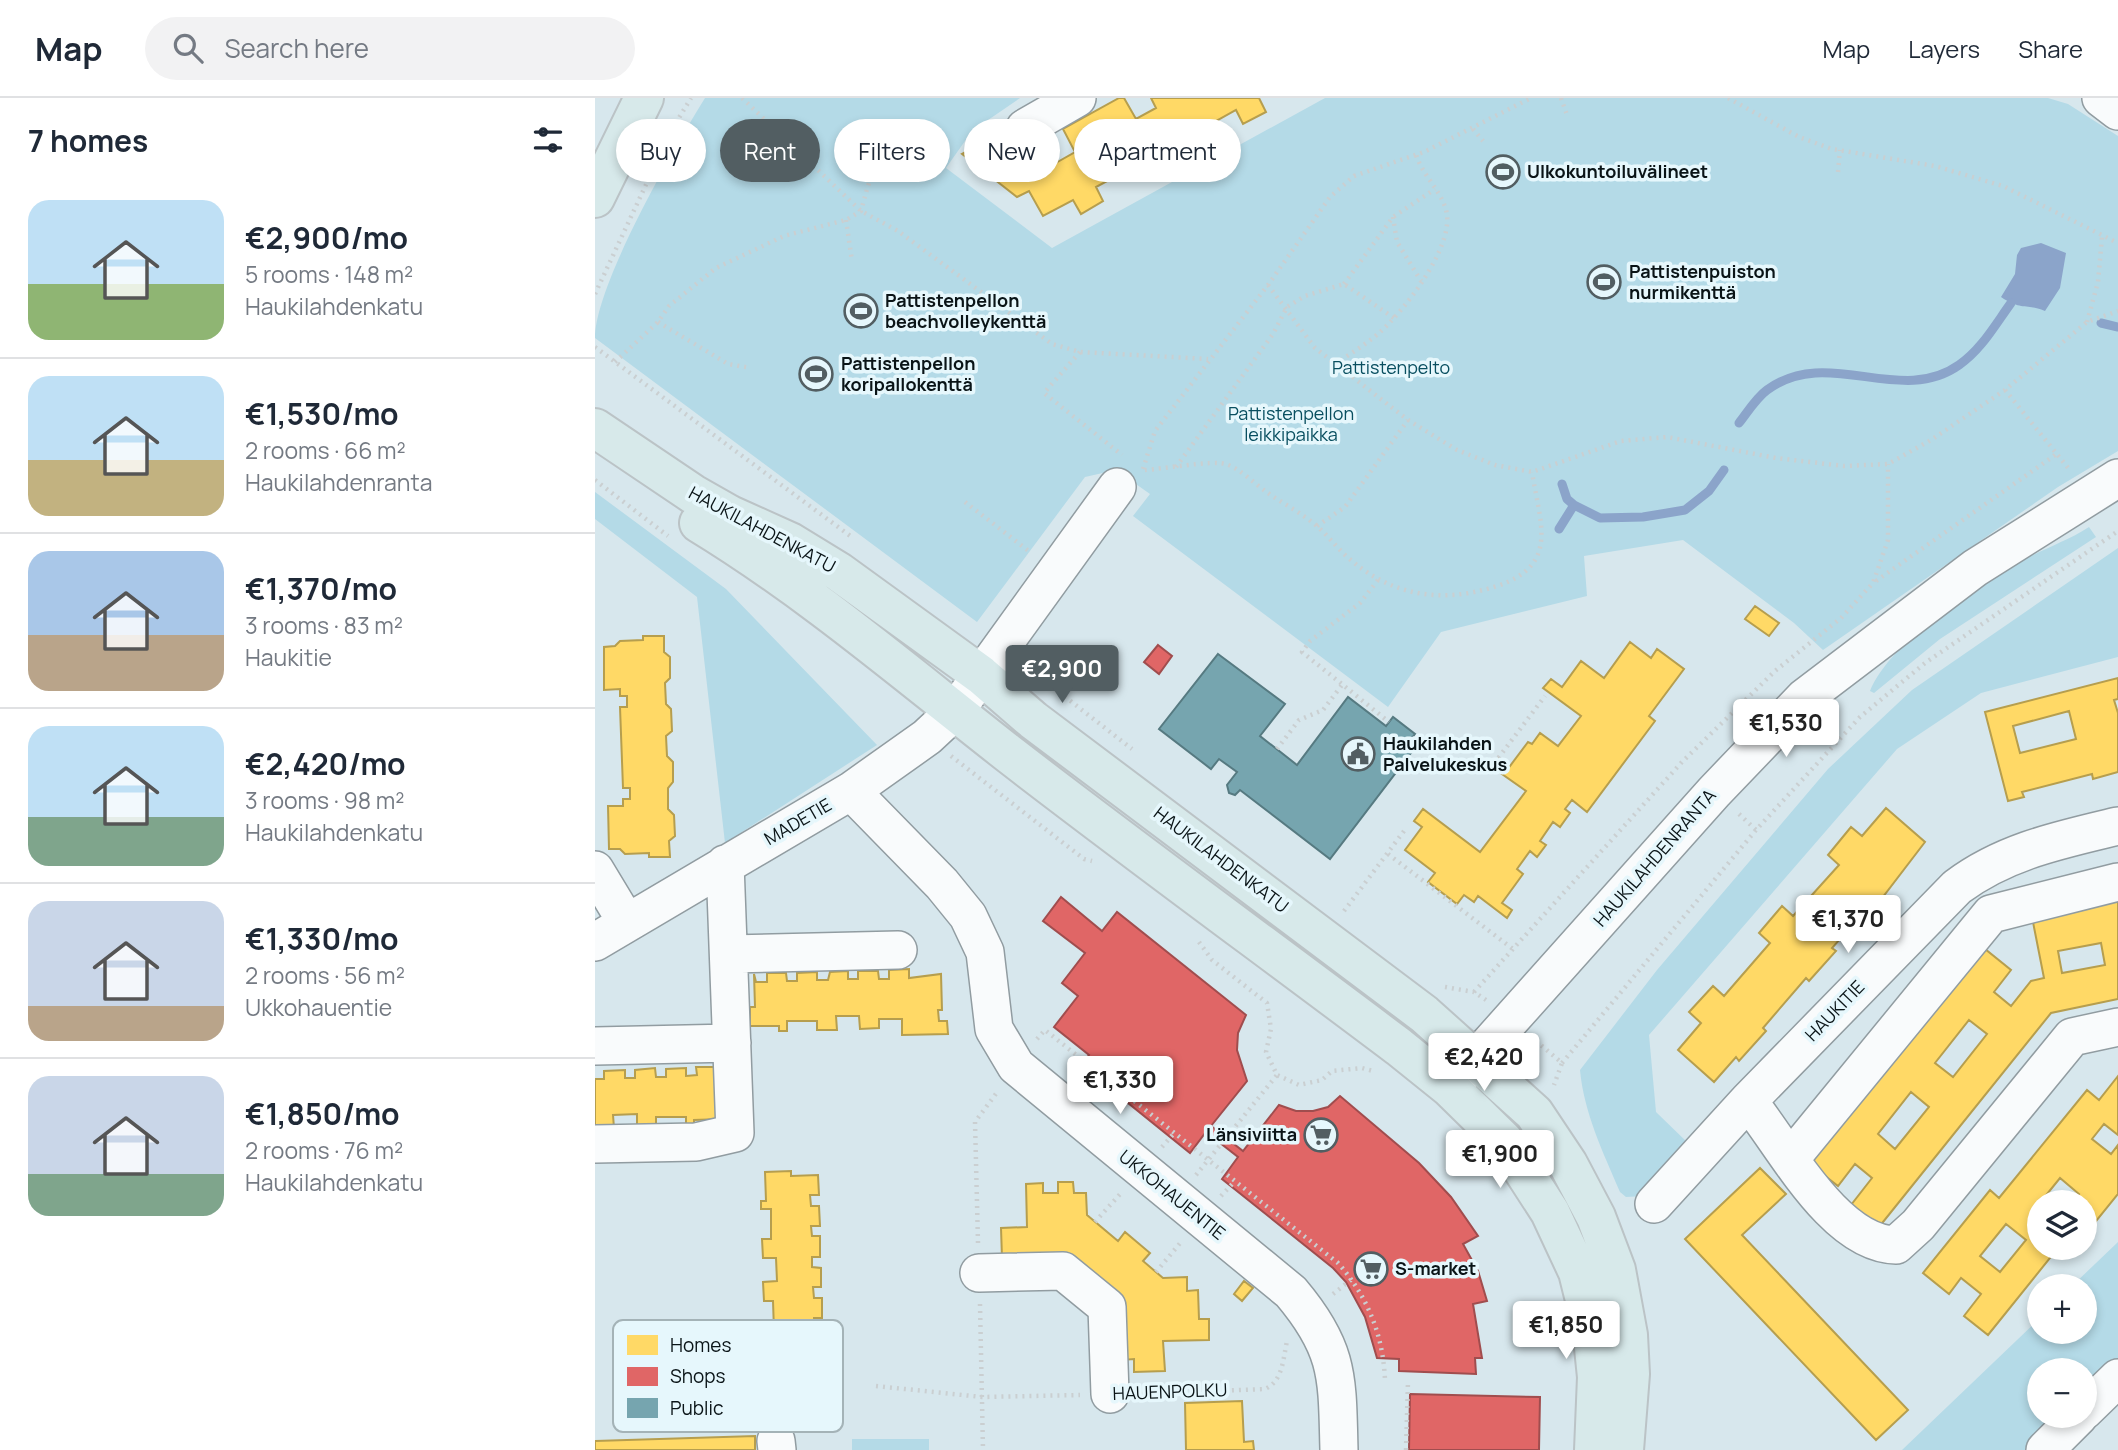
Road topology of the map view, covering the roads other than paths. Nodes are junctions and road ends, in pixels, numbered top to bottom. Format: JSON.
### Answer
{"nodes":[{"id":1,"x":644,"y":98,"type":"edge"},
{"id":2,"x":1077,"y":98,"type":"edge"},
{"id":3,"x":2101,"y":98,"type":"edge"},
{"id":4,"x":2118,"y":111,"type":"edge"},
{"id":5,"x":1041,"y":119,"type":"edge"},
{"id":6,"x":595,"y":198,"type":"edge"},
{"id":7,"x":595,"y":428,"type":"edge"},
{"id":8,"x":595,"y":448,"type":"edge"},
{"id":9,"x":2118,"y":478,"type":"edge"},
{"id":10,"x":1130,"y":479,"type":"road end"},
{"id":11,"x":981,"y":675,"type":"junction"},
{"id":12,"x":956,"y":710,"type":"junction"},
{"id":13,"x":851,"y":791,"type":"junction"},
{"id":14,"x":2118,"y":826,"type":"edge"},
{"id":15,"x":725,"y":864,"type":"junction"},
{"id":16,"x":595,"y":870,"type":"edge"},
{"id":17,"x":2118,"y":882,"type":"edge"},
{"id":18,"x":627,"y":923,"type":"junction"},
{"id":19,"x":595,"y":942,"type":"edge"},
{"id":20,"x":898,"y":950,"type":"dead end"},
{"id":21,"x":729,"y":954,"type":"junction"},
{"id":22,"x":2118,"y":1027,"type":"edge"},
{"id":23,"x":732,"y":1043,"type":"junction"},
{"id":24,"x":595,"y":1046,"type":"edge"},
{"id":25,"x":1475,"y":1059,"type":"junction"},
{"id":26,"x":1450,"y":1088,"type":"junction"},
{"id":27,"x":1748,"y":1101,"type":"junction"},
{"id":28,"x":595,"y":1144,"type":"edge"},
{"id":29,"x":1791,"y":1158,"type":"junction"},
{"id":30,"x":1654,"y":1204,"type":"dead end"},
{"id":31,"x":979,"y":1273,"type":"dead end"},
{"id":32,"x":2118,"y":1378,"type":"edge"},
{"id":33,"x":1110,"y":1394,"type":"road end"},
{"id":34,"x":2097,"y":1398,"type":"edge"},
{"id":35,"x":2067,"y":1428,"type":"edge"},
{"id":36,"x":1339,"y":1450,"type":"edge"},
{"id":37,"x":1594,"y":1450,"type":"edge"},
{"id":38,"x":1623,"y":1450,"type":"edge"},
{"id":39,"x":2045,"y":1450,"type":"edge"}],
"edges":[{"from":1,"to":6,"type":"main road"},
{"from":2,"to":5,"type":"street"},
{"from":3,"to":4,"type":"street"},
{"from":7,"to":11,"type":"main road","name":"HAUKILAHDENKATU"},
{"from":8,"to":12,"type":"main road","name":"HAUKILAHDENKATU"},
{"from":9,"to":25,"type":"street","name":"HAUKILAHDENRANTA"},
{"from":10,"to":11,"type":"street","name":"MADETIE"},
{"from":11,"to":12,"type":"street","name":"MADETIE"},
{"from":11,"to":25,"type":"main road","name":"HAUKILAHDENKATU"},
{"from":12,"to":13,"type":"street","name":"MADETIE"},
{"from":12,"to":26,"type":"main road","name":"HAUKILAHDENKATU"},
{"from":13,"to":15,"type":"street","name":"MADETIE"},
{"from":13,"to":36,"type":"street","name":"UKKOHAUENTIE"},
{"from":14,"to":27,"type":"street","name":"HAUKITIE"},
{"from":15,"to":18,"type":"street","name":"MADETIE"},
{"from":15,"to":21,"type":"street"},
{"from":16,"to":18,"type":"street"},
{"from":17,"to":29,"type":"street"},
{"from":18,"to":19,"type":"street","name":"MADETIE"},
{"from":20,"to":21,"type":"street"},
{"from":21,"to":23,"type":"street"},
{"from":22,"to":29,"type":"street"},
{"from":23,"to":24,"type":"street"},
{"from":23,"to":28,"type":"street"},
{"from":25,"to":26,"type":"street","name":"HAUKILAHDENRANTA"},
{"from":25,"to":38,"type":"main road","name":"HAUKILAHDENKATU"},
{"from":26,"to":37,"type":"main road","name":"HAUKILAHDENKATU"},
{"from":27,"to":29,"type":"street"},
{"from":27,"to":30,"type":"street","name":"HAUKITIE"},
{"from":31,"to":33,"type":"street"},
{"from":32,"to":34,"type":"street"},
{"from":35,"to":39,"type":"street"}]}
